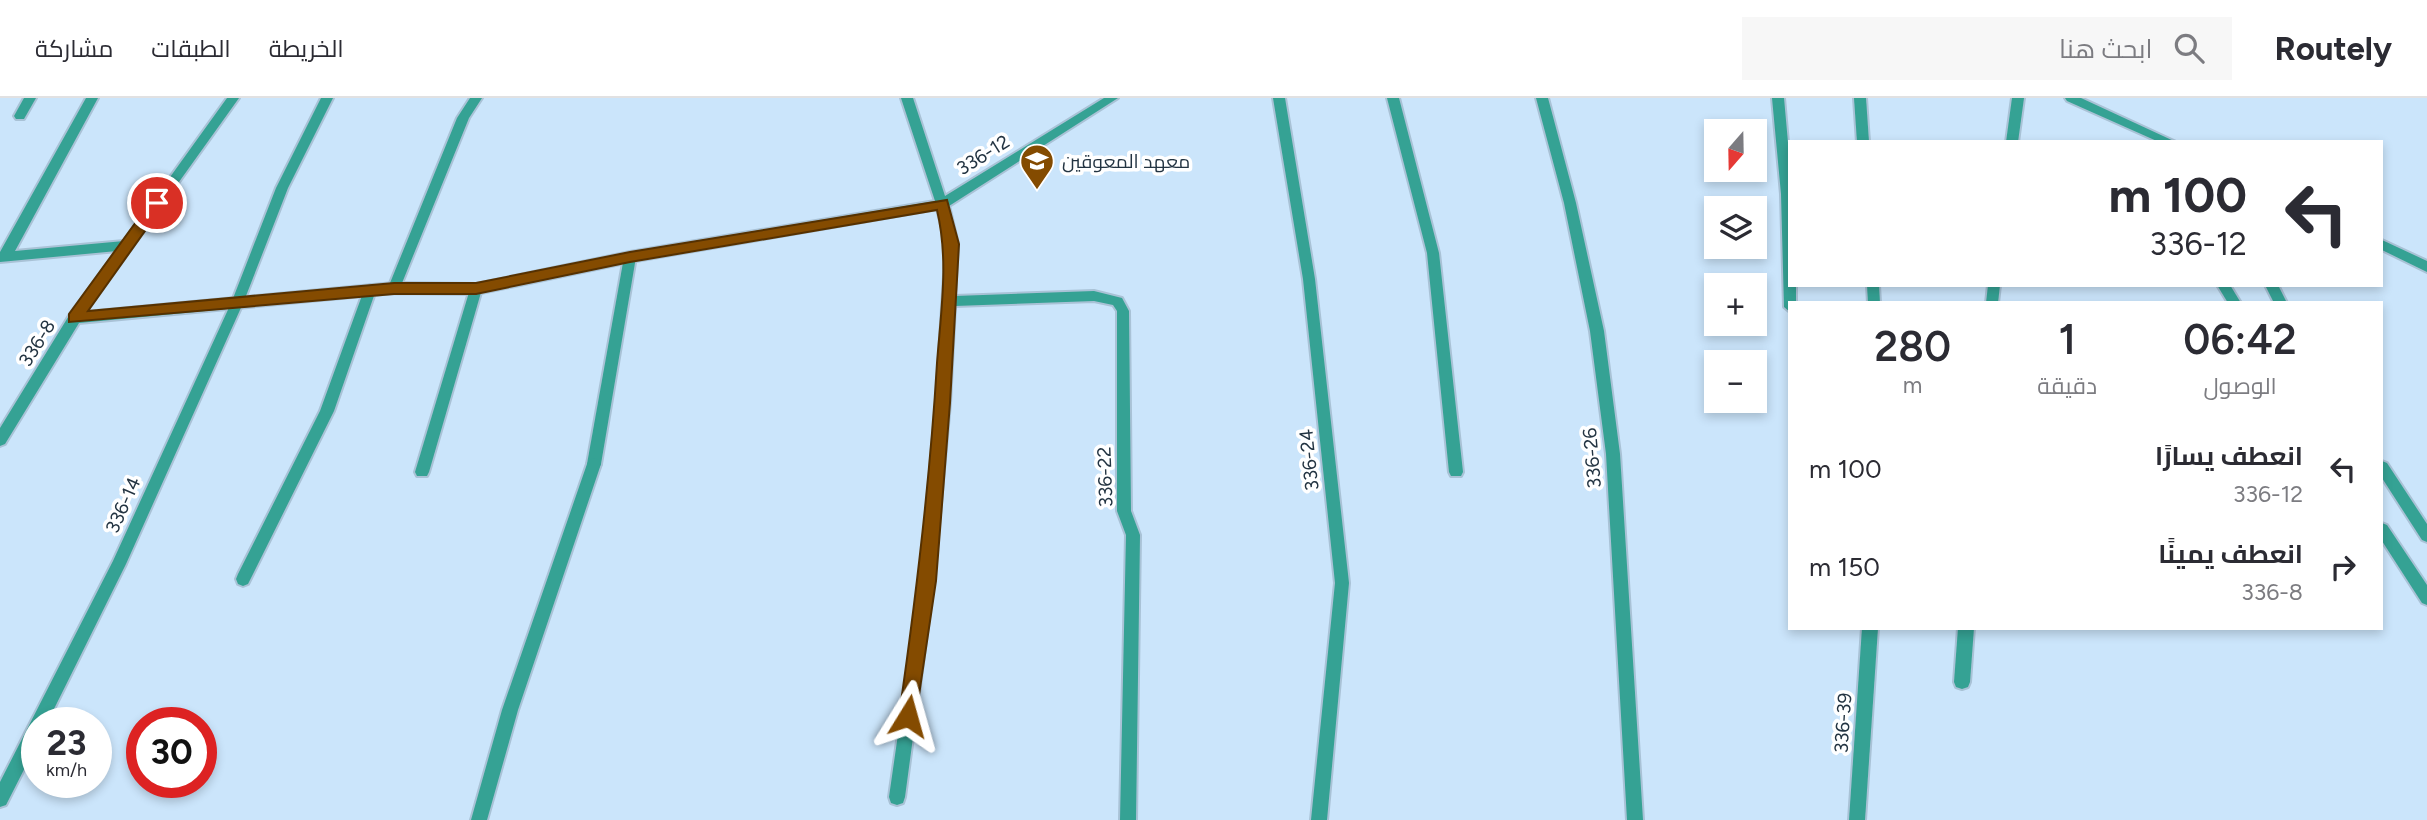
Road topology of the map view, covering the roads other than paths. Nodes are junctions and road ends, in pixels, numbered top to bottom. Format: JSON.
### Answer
{"nodes":[{"id":1,"x":30,"y":98,"type":"edge"},
{"id":2,"x":92,"y":98,"type":"edge"},
{"id":3,"x":233,"y":98,"type":"edge"},
{"id":4,"x":327,"y":98,"type":"edge"},
{"id":5,"x":476,"y":98,"type":"edge"},
{"id":6,"x":907,"y":98,"type":"edge"},
{"id":7,"x":1112,"y":98,"type":"edge"},
{"id":8,"x":1279,"y":98,"type":"edge"},
{"id":9,"x":1393,"y":98,"type":"edge"},
{"id":10,"x":1542,"y":98,"type":"edge"},
{"id":11,"x":1779,"y":98,"type":"edge"},
{"id":12,"x":1860,"y":98,"type":"edge"},
{"id":13,"x":2018,"y":98,"type":"edge"},
{"id":14,"x":2071,"y":98,"type":"edge"},
{"id":15,"x":20,"y":116,"type":"dead end"},
{"id":16,"x":2142,"y":127,"type":"junction"},
{"id":17,"x":1863,"y":140,"type":"edge"},
{"id":18,"x":2012,"y":140,"type":"edge"},
{"id":19,"x":2146,"y":140,"type":"edge"},
{"id":20,"x":2167,"y":140,"type":"edge"},
{"id":21,"x":942,"y":204,"type":"junction"},
{"id":22,"x":1788,"y":232,"type":"edge"},
{"id":23,"x":127,"y":245,"type":"junction"},
{"id":24,"x":2383,"y":246,"type":"edge"},
{"id":25,"x":3,"y":257,"type":"edge"},
{"id":26,"x":630,"y":257,"type":"junction"},
{"id":27,"x":2427,"y":267,"type":"edge"},
{"id":28,"x":394,"y":288,"type":"junction"},
{"id":29,"x":476,"y":289,"type":"junction"},
{"id":30,"x":370,"y":290,"type":"junction"},
{"id":31,"x":238,"y":301,"type":"junction"},
{"id":32,"x":948,"y":301,"type":"junction"},
{"id":33,"x":75,"y":318,"type":"junction"},
{"id":34,"x":0,"y":440,"type":"edge"},
{"id":35,"x":2383,"y":469,"type":"edge"},
{"id":36,"x":422,"y":472,"type":"dead end"},
{"id":37,"x":1456,"y":472,"type":"dead end"},
{"id":38,"x":2383,"y":531,"type":"edge"},
{"id":39,"x":2427,"y":536,"type":"edge"},
{"id":40,"x":243,"y":579,"type":"dead end"},
{"id":41,"x":2427,"y":598,"type":"edge"},
{"id":42,"x":1870,"y":630,"type":"edge"},
{"id":43,"x":1966,"y":630,"type":"edge"},
{"id":44,"x":1962,"y":682,"type":"dead end"},
{"id":45,"x":47,"y":707,"type":"edge"},
{"id":46,"x":21,"y":758,"type":"edge"},
{"id":47,"x":897,"y":797,"type":"dead end"},
{"id":48,"x":0,"y":799,"type":"edge"},
{"id":49,"x":479,"y":820,"type":"edge"},
{"id":50,"x":1128,"y":820,"type":"edge"},
{"id":51,"x":1319,"y":820,"type":"edge"},
{"id":52,"x":1635,"y":820,"type":"edge"},
{"id":53,"x":1857,"y":820,"type":"edge"}],
"edges":[{"from":1,"to":15,"type":"street"},
{"from":2,"to":25,"type":"street"},
{"from":3,"to":23,"type":"street","name":"336-8"},
{"from":4,"to":31,"type":"street","name":"336-14"},
{"from":5,"to":28,"type":"street"},
{"from":6,"to":21,"type":"street"},
{"from":7,"to":21,"type":"street","name":"336-12"},
{"from":8,"to":51,"type":"street","name":"336-24"},
{"from":9,"to":37,"type":"street"},
{"from":10,"to":52,"type":"street","name":"336-26"},
{"from":11,"to":22,"type":"street"},
{"from":12,"to":17,"type":"street"},
{"from":13,"to":18,"type":"street"},
{"from":14,"to":16,"type":"street"},
{"from":16,"to":19,"type":"street"},
{"from":16,"to":20,"type":"street"},
{"from":21,"to":26,"type":"street","name":"336-12"},
{"from":21,"to":32,"type":"street"},
{"from":23,"to":25,"type":"street"},
{"from":23,"to":33,"type":"street","name":"336-8"},
{"from":24,"to":27,"type":"street"},
{"from":26,"to":29,"type":"street","name":"336-12"},
{"from":26,"to":49,"type":"street"},
{"from":28,"to":29,"type":"street","name":"336-12"},
{"from":28,"to":30,"type":"street","name":"336-12"},
{"from":29,"to":36,"type":"street"},
{"from":30,"to":31,"type":"street","name":"336-12"},
{"from":30,"to":40,"type":"street"},
{"from":31,"to":33,"type":"street","name":"336-12"},
{"from":31,"to":45,"type":"street","name":"336-14"},
{"from":32,"to":47,"type":"street"},
{"from":32,"to":50,"type":"street","name":"336-22"},
{"from":33,"to":34,"type":"street","name":"336-8"},
{"from":35,"to":39,"type":"street"},
{"from":38,"to":41,"type":"street"},
{"from":42,"to":53,"type":"street","name":"336-39"},
{"from":43,"to":44,"type":"street"},
{"from":46,"to":48,"type":"street","name":"336-14"}]}
